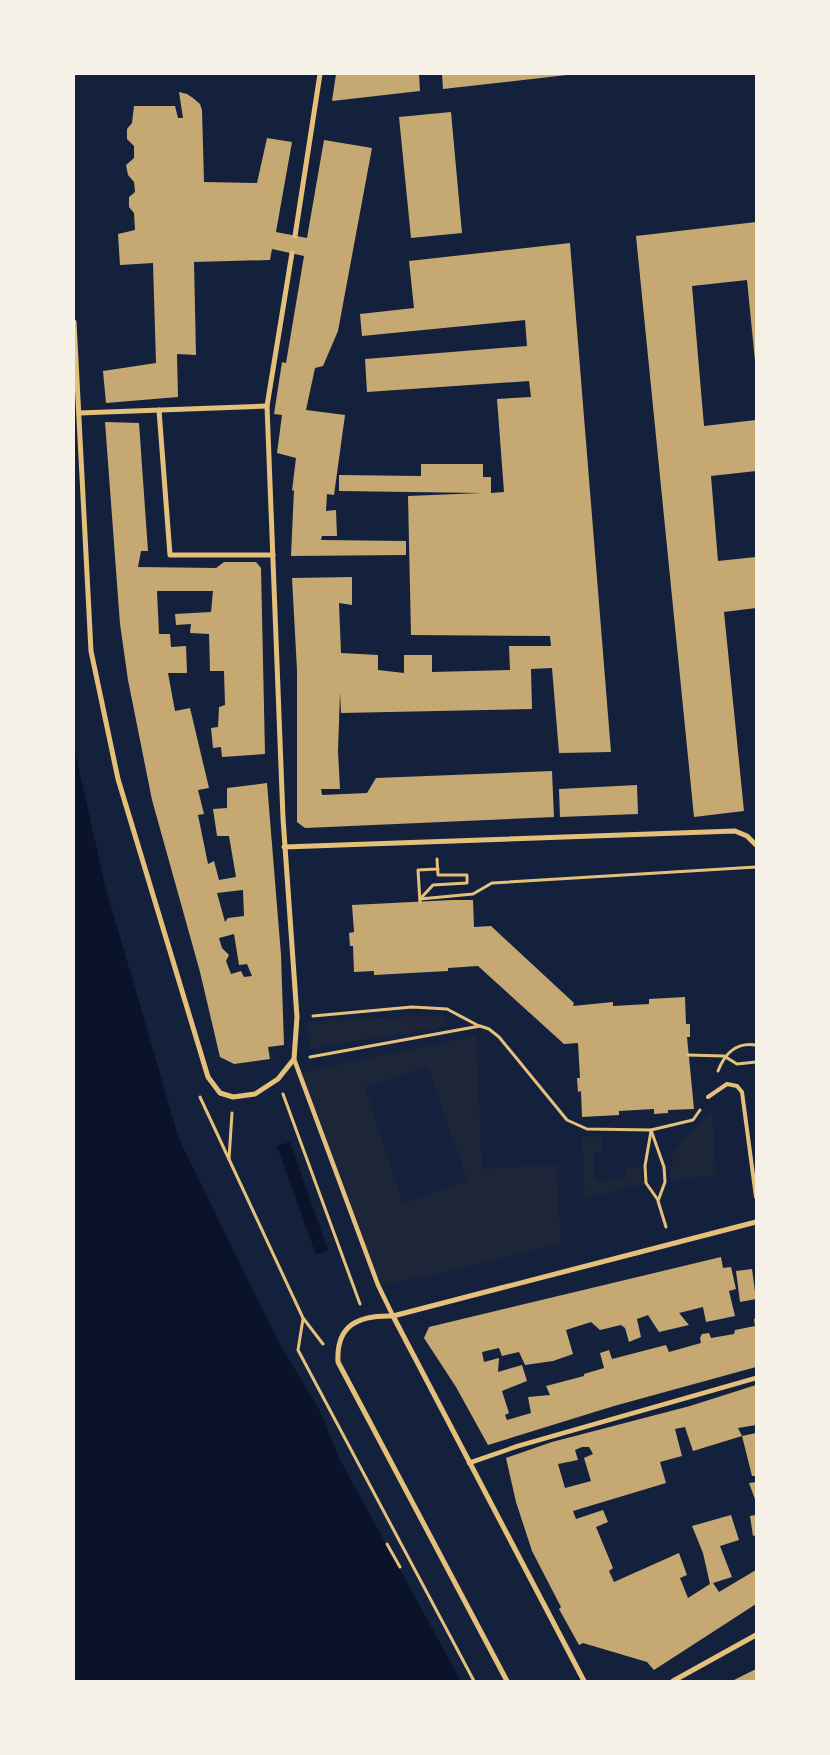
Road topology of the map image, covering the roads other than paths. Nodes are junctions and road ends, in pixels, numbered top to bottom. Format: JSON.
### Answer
{"nodes":[{"id":1,"x":320,"y":74,"type":"edge"},
{"id":2,"x":295,"y":236,"type":"dead end"},
{"id":3,"x":292,"y":253,"type":"dead end"},
{"id":4,"x":74,"y":322,"type":"edge"},
{"id":5,"x":267,"y":406,"type":"junction"},
{"id":6,"x":159,"y":410,"type":"junction"},
{"id":7,"x":79,"y":413,"type":"junction"},
{"id":8,"x":273,"y":554,"type":"junction"},
{"id":9,"x":756,"y":845,"type":"edge"},
{"id":10,"x":284,"y":847,"type":"junction"},
{"id":11,"x":294,"y":1059,"type":"junction"},
{"id":12,"x":708,"y":1097,"type":"road end"},
{"id":13,"x":756,"y":1197,"type":"edge"},
{"id":14,"x":756,"y":1222,"type":"edge"},
{"id":15,"x":393,"y":1316,"type":"junction"},
{"id":16,"x":756,"y":1378,"type":"edge"},
{"id":17,"x":469,"y":1463,"type":"junction"},
{"id":18,"x":756,"y":1635,"type":"edge"},
{"id":19,"x":507,"y":1681,"type":"edge"},
{"id":20,"x":584,"y":1681,"type":"edge"},
{"id":21,"x":673,"y":1681,"type":"edge"}],
"edges":[{"from":1,"to":2,"type":"street"},
{"from":3,"to":5,"type":"street"},
{"from":4,"to":7,"type":"street"},
{"from":5,"to":6,"type":"street"},
{"from":5,"to":8,"type":"street"},
{"from":6,"to":7,"type":"street"},
{"from":6,"to":8,"type":"street"},
{"from":7,"to":11,"type":"street"},
{"from":8,"to":10,"type":"street"},
{"from":9,"to":10,"type":"street"},
{"from":10,"to":11,"type":"street"},
{"from":11,"to":15,"type":"street"},
{"from":12,"to":13,"type":"lane"},
{"from":14,"to":15,"type":"street"},
{"from":15,"to":17,"type":"street"},
{"from":15,"to":19,"type":"street"},
{"from":16,"to":17,"type":"street"},
{"from":17,"to":20,"type":"street"},
{"from":18,"to":21,"type":"street"}]}
